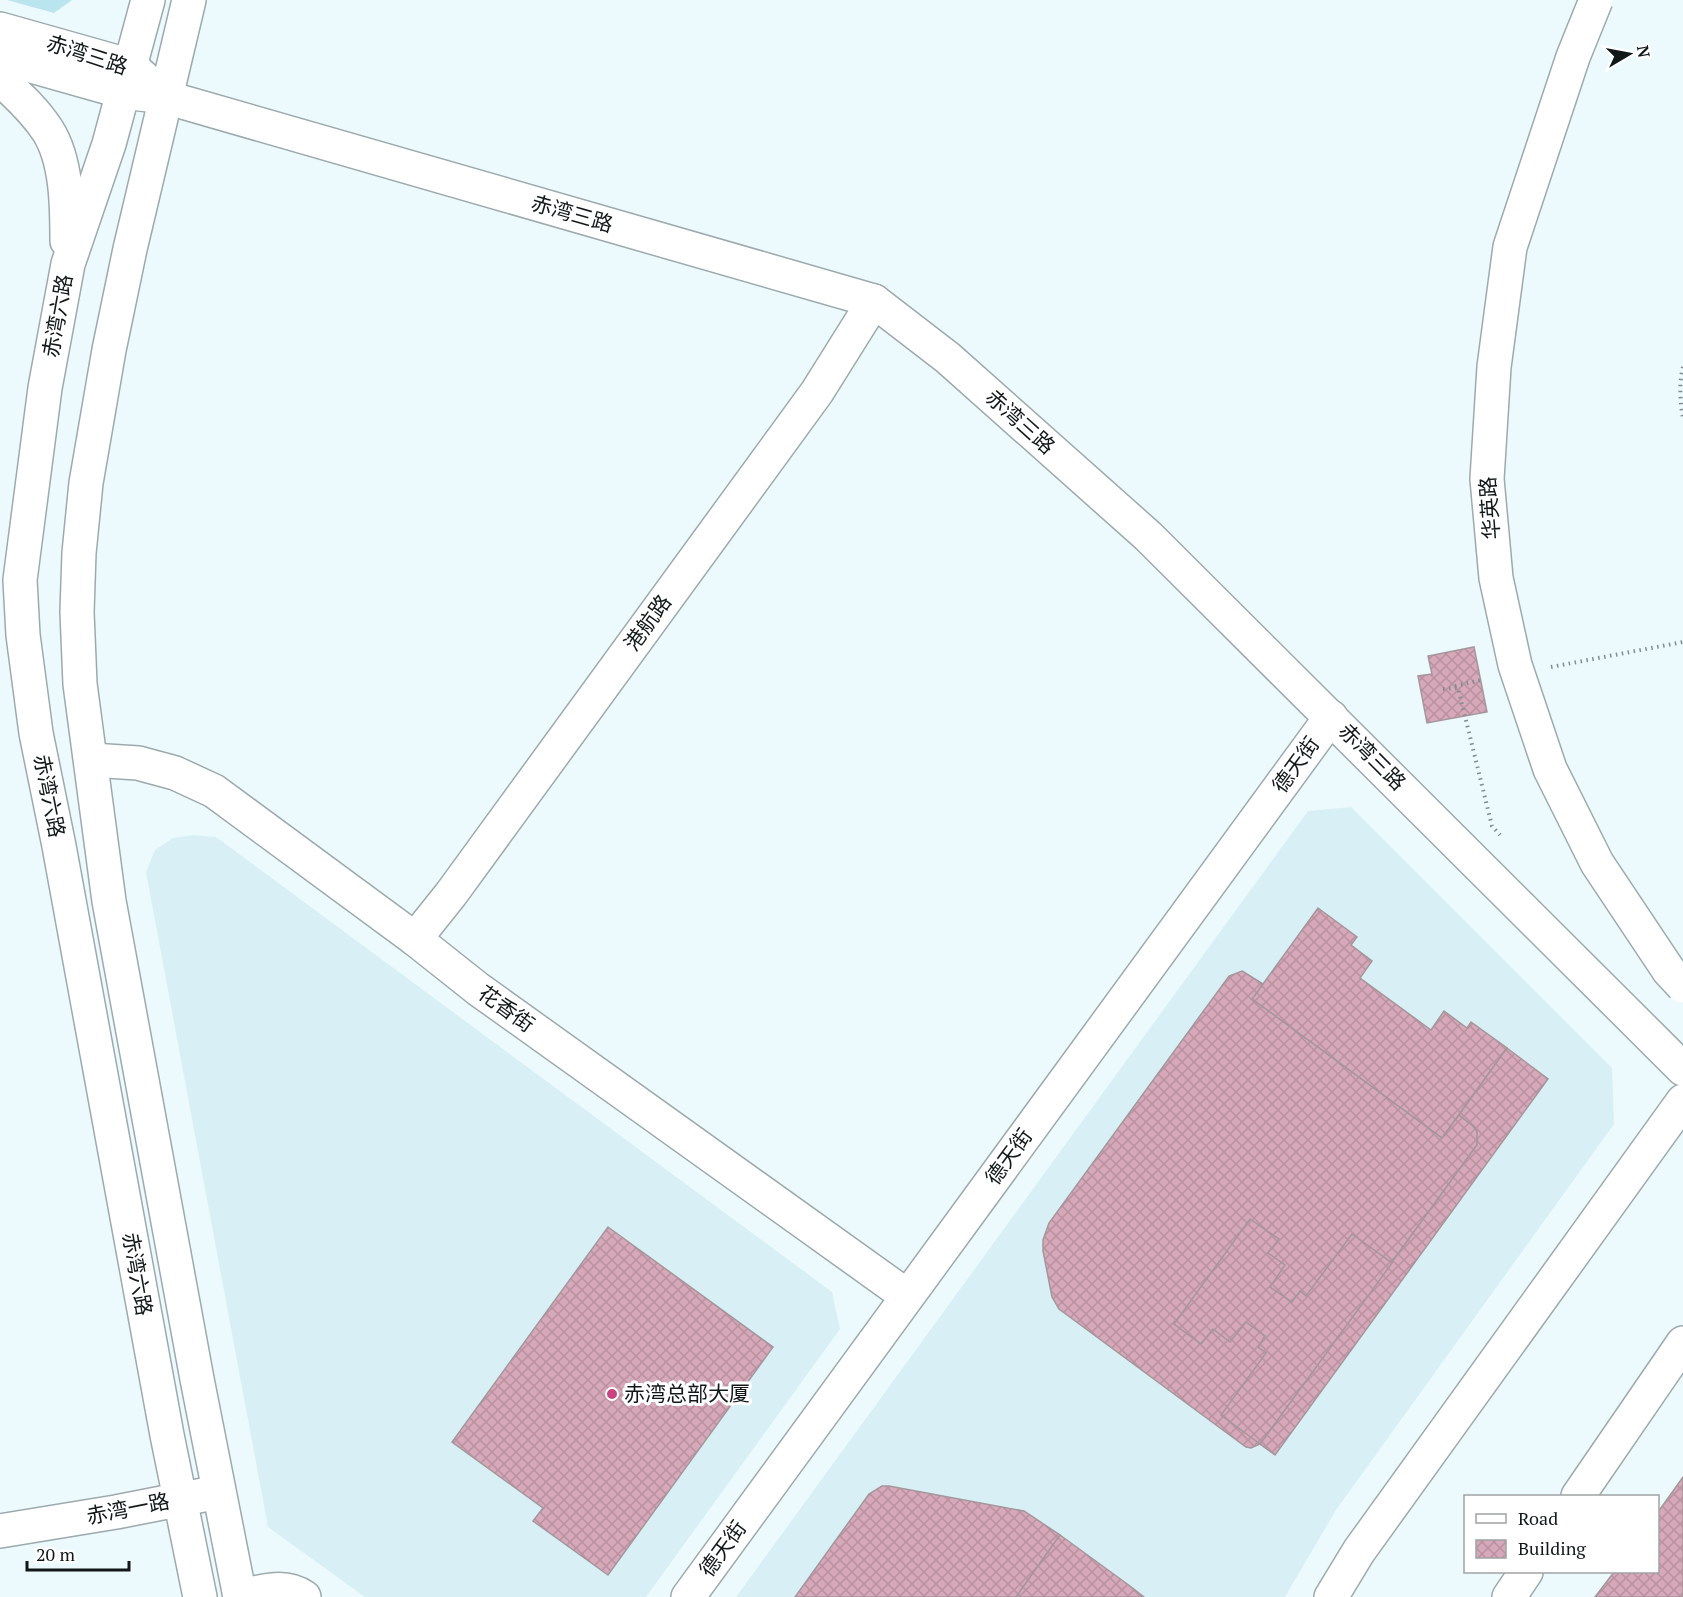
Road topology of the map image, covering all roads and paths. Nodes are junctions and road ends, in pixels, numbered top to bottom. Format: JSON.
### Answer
{"nodes":[{"id":1,"x":148,"y":0,"type":"edge"},
{"id":2,"x":189,"y":0,"type":"edge"},
{"id":3,"x":1596,"y":0,"type":"edge"},
{"id":4,"x":0,"y":29,"type":"edge"},
{"id":5,"x":0,"y":57,"type":"edge"},
{"id":6,"x":0,"y":79,"type":"edge"},
{"id":7,"x":127,"y":79,"type":"junction"},
{"id":8,"x":165,"y":97,"type":"junction"},
{"id":9,"x":68,"y":264,"type":"junction"},
{"id":10,"x":874,"y":301,"type":"junction"},
{"id":11,"x":1683,"y":367,"type":"edge"},
{"id":12,"x":1683,"y":418,"type":"edge"},
{"id":13,"x":1683,"y":642,"type":"edge"},
{"id":14,"x":1548,"y":667,"type":"dead end"},
{"id":15,"x":1492,"y":678,"type":"dead end"},
{"id":16,"x":1332,"y":717,"type":"junction"},
{"id":17,"x":91,"y":760,"type":"junction"},
{"id":18,"x":1508,"y":843,"type":"dead end"},
{"id":19,"x":415,"y":939,"type":"junction"},
{"id":20,"x":1683,"y":986,"type":"edge"},
{"id":21,"x":1683,"y":1069,"type":"edge"},
{"id":22,"x":1683,"y":1101,"type":"edge"},
{"id":23,"x":907,"y":1296,"type":"junction"},
{"id":24,"x":1683,"y":1343,"type":"edge"},
{"id":25,"x":219,"y":1491,"type":"junction"},
{"id":26,"x":1579,"y":1495,"type":"edge"},
{"id":27,"x":181,"y":1499,"type":"junction"},
{"id":28,"x":0,"y":1531,"type":"edge"},
{"id":29,"x":1526,"y":1573,"type":"edge"},
{"id":30,"x":200,"y":1597,"type":"edge"},
{"id":31,"x":240,"y":1597,"type":"edge"},
{"id":32,"x":304,"y":1597,"type":"edge"},
{"id":33,"x":688,"y":1597,"type":"edge"},
{"id":34,"x":1331,"y":1597,"type":"edge"},
{"id":35,"x":1509,"y":1597,"type":"edge"}],
"edges":[{"from":1,"to":7,"type":"street","name":"赤湾六路"},
{"from":2,"to":8,"type":"street","name":"赤湾六路"},
{"from":3,"to":20,"type":"street","name":"华英路","bridge":true},
{"from":4,"to":7,"type":"street","name":"赤湾三路"},
{"from":5,"to":7,"type":"street","name":"赤湾三路"},
{"from":6,"to":9,"type":"street"},
{"from":7,"to":8,"type":"street","name":"赤湾三路"},
{"from":7,"to":9,"type":"street","name":"赤湾六路"},
{"from":8,"to":10,"type":"street","name":"赤湾三路"},
{"from":8,"to":17,"type":"street","name":"赤湾六路"},
{"from":9,"to":27,"type":"street","name":"赤湾六路"},
{"from":10,"to":16,"type":"street","name":"赤湾三路"},
{"from":10,"to":19,"type":"street","name":"港航路"},
{"from":11,"to":12,"type":"path"},
{"from":13,"to":14,"type":"path","bridge":true},
{"from":15,"to":18,"type":"path"},
{"from":16,"to":21,"type":"street","name":"赤湾三路"},
{"from":16,"to":23,"type":"street","name":"德天街"},
{"from":17,"to":19,"type":"street","name":"花香街"},
{"from":17,"to":25,"type":"street","name":"赤湾六路"},
{"from":19,"to":23,"type":"street","name":"花香街"},
{"from":22,"to":34,"type":"street"},
{"from":23,"to":33,"type":"street","name":"德天街"},
{"from":24,"to":26,"type":"street"},
{"from":25,"to":27,"type":"street","name":"赤湾一路"},
{"from":25,"to":31,"type":"street","name":"赤湾六路"},
{"from":27,"to":28,"type":"street","name":"赤湾一路"},
{"from":27,"to":30,"type":"street","name":"赤湾六路"},
{"from":29,"to":35,"type":"street"},
{"from":31,"to":32,"type":"street"}]}
